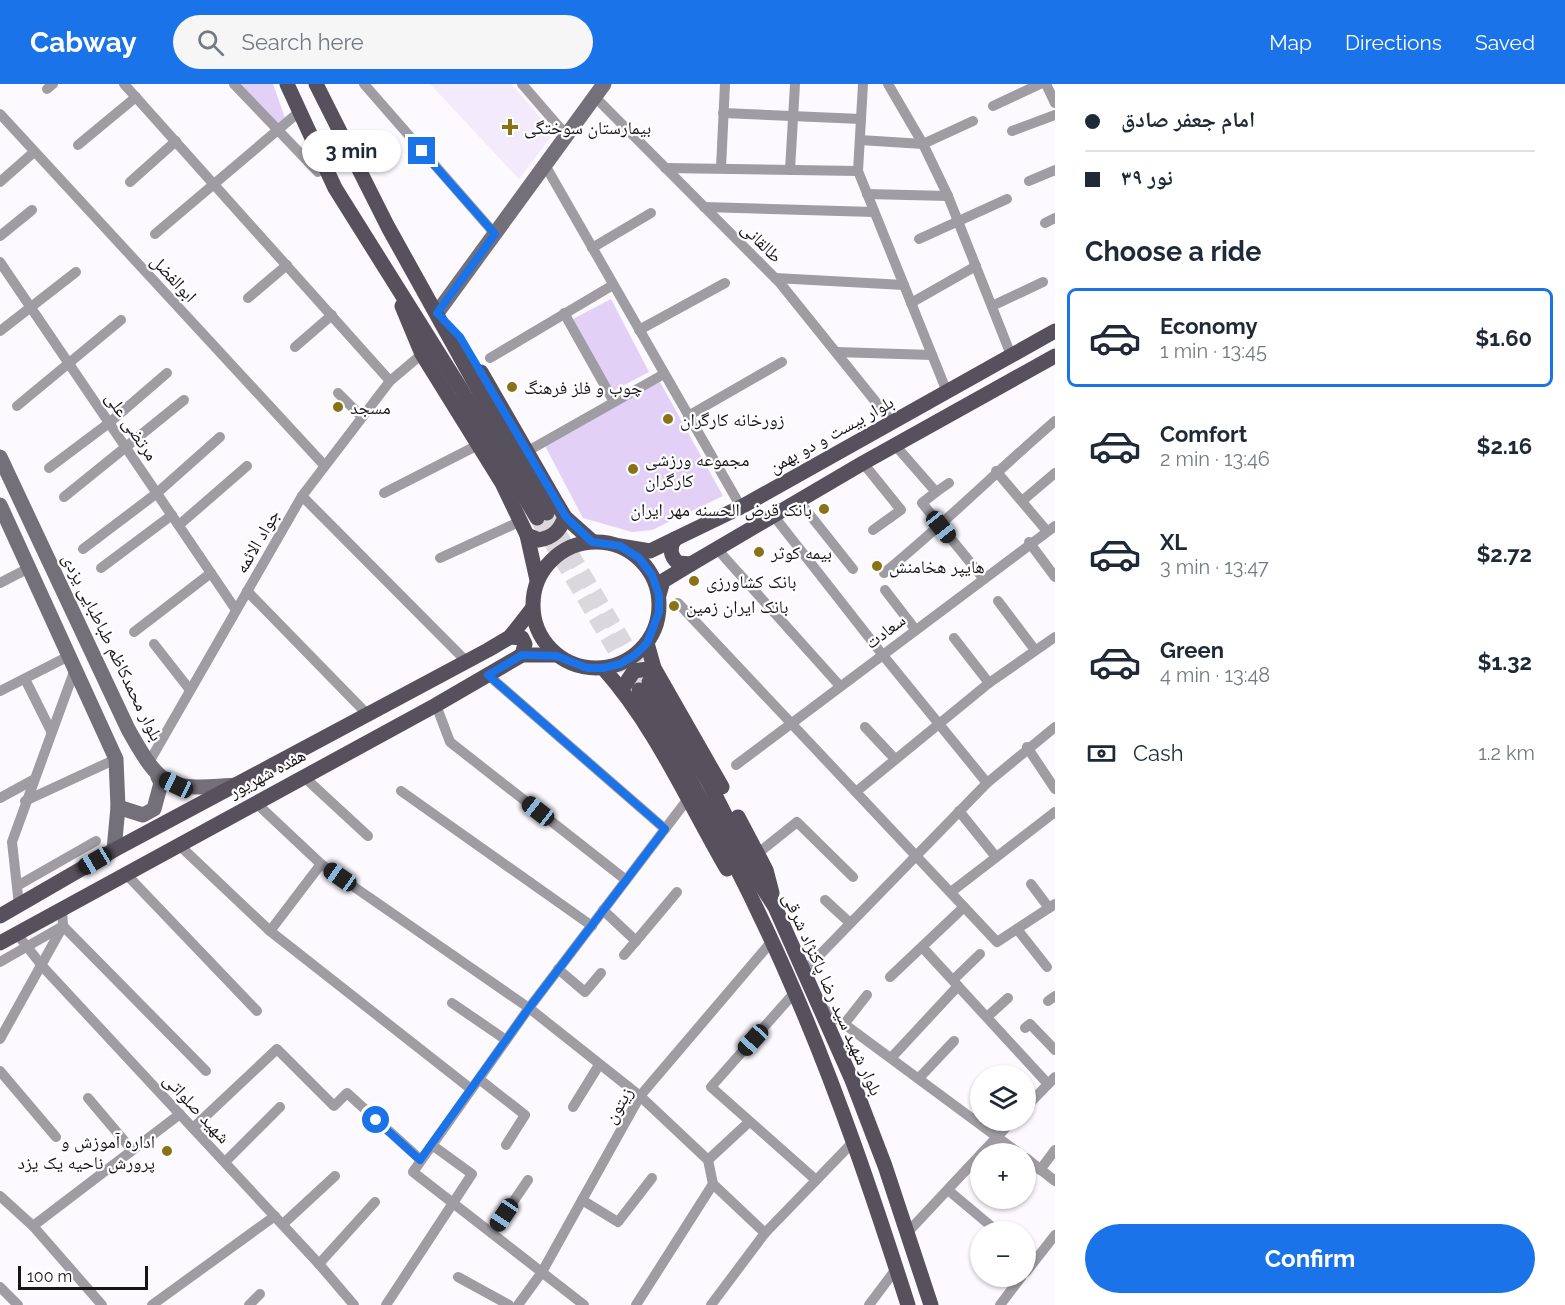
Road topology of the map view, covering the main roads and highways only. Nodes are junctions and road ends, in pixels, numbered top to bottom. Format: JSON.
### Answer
{"nodes":[{"id":1,"x":287,"y":84,"type":"edge"},
{"id":2,"x":316,"y":84,"type":"edge"},
{"id":3,"x":600,"y":90,"type":"edge"},
{"id":4,"x":400,"y":294,"type":"junction"},
{"id":5,"x":437,"y":313,"type":"junction"},
{"id":6,"x":1055,"y":331,"type":"edge"},
{"id":7,"x":1055,"y":356,"type":"edge"},
{"id":8,"x":989,"y":368,"type":"junction"},
{"id":9,"x":999,"y":387,"type":"junction"},
{"id":10,"x":0,"y":457,"type":"edge"},
{"id":11,"x":0,"y":505,"type":"edge"},
{"id":12,"x":566,"y":517,"type":"junction"},
{"id":13,"x":524,"y":528,"type":"junction"},
{"id":14,"x":675,"y":539,"type":"junction"},
{"id":15,"x":592,"y":542,"type":"junction"},
{"id":16,"x":620,"y":546,"type":"junction"},
{"id":17,"x":691,"y":564,"type":"junction"},
{"id":18,"x":537,"y":580,"type":"junction"},
{"id":19,"x":659,"y":595,"type":"junction"},
{"id":20,"x":532,"y":609,"type":"junction"},
{"id":21,"x":510,"y":637,"type":"junction"},
{"id":22,"x":647,"y":643,"type":"junction"},
{"id":23,"x":522,"y":655,"type":"junction"},
{"id":24,"x":557,"y":656,"type":"junction"},
{"id":25,"x":603,"y":668,"type":"junction"},
{"id":26,"x":647,"y":680,"type":"junction"},
{"id":27,"x":622,"y":689,"type":"junction"},
{"id":28,"x":158,"y":777,"type":"junction"},
{"id":29,"x":240,"y":785,"type":"junction"},
{"id":30,"x":118,"y":807,"type":"junction"},
{"id":31,"x":114,"y":850,"type":"junction"},
{"id":32,"x":776,"y":910,"type":"junction"},
{"id":33,"x":0,"y":916,"type":"edge"},
{"id":34,"x":759,"y":916,"type":"junction"},
{"id":35,"x":0,"y":943,"type":"edge"},
{"id":36,"x":908,"y":1305,"type":"edge"},
{"id":37,"x":931,"y":1305,"type":"edge"}],
"edges":[{"from":1,"to":4,"type":"main road"},
{"from":2,"to":5,"type":"main road"},
{"from":3,"to":5,"type":"main road"},
{"from":4,"to":5,"type":"main road"},
{"from":4,"to":13,"type":"main road"},
{"from":5,"to":12,"type":"main road"},
{"from":6,"to":8,"type":"main road","name":"بلوار بیست و دو بهمن"},
{"from":7,"to":9,"type":"main road"},
{"from":8,"to":9,"type":"main road"},
{"from":8,"to":14,"type":"main road","name":"بلوار بیست و دو بهمن"},
{"from":9,"to":17,"type":"main road"},
{"from":10,"to":28,"type":"main road","name":"بلوار محمدکاظم طباطبایی یزدی"},
{"from":11,"to":30,"type":"main road"},
{"from":12,"to":13,"type":"main road"},
{"from":12,"to":15,"type":"main road"},
{"from":13,"to":18,"type":"main road"},
{"from":14,"to":16,"type":"main road","name":"بلوار بیست و دو بهمن"},
{"from":14,"to":17,"type":"main road"},
{"from":15,"to":16,"type":"main road"},
{"from":15,"to":18,"type":"main road"},
{"from":16,"to":19,"type":"main road"},
{"from":17,"to":19,"type":"main road"},
{"from":18,"to":20,"type":"main road"},
{"from":19,"to":22,"type":"main road"},
{"from":20,"to":21,"type":"main road","name":"هفده شهریور"},
{"from":20,"to":24,"type":"main road"},
{"from":21,"to":23,"type":"main road"},
{"from":21,"to":29,"type":"main road","name":"هفده شهریور"},
{"from":22,"to":25,"type":"main road"},
{"from":22,"to":26,"type":"main road"},
{"from":23,"to":24,"type":"main road"},
{"from":23,"to":35,"type":"main road","name":"هفده شهریور"},
{"from":24,"to":25,"type":"main road"},
{"from":25,"to":27,"type":"main road"},
{"from":26,"to":27,"type":"main road"},
{"from":26,"to":32,"type":"main road","name":"بلوار شهید سید رضا پاکنژاد شرقی"},
{"from":26,"to":32,"type":"main road"},
{"from":26,"to":34,"type":"main road","name":"بلوار شهید سید رضا پاکنژاد شرقی"},
{"from":27,"to":34,"type":"main road"},
{"from":28,"to":29,"type":"main road"},
{"from":28,"to":30,"type":"main road"},
{"from":29,"to":31,"type":"main road","name":"هفده شهریور"},
{"from":30,"to":31,"type":"main road"},
{"from":31,"to":33,"type":"main road","name":"هفده شهریور"},
{"from":32,"to":37,"type":"main road","name":"بلوار شهید سید رضا پاکنژاد شرقی"},
{"from":34,"to":36,"type":"main road","name":"بلوار شهید سید رضا پاکنژاد شرقی"}]}
